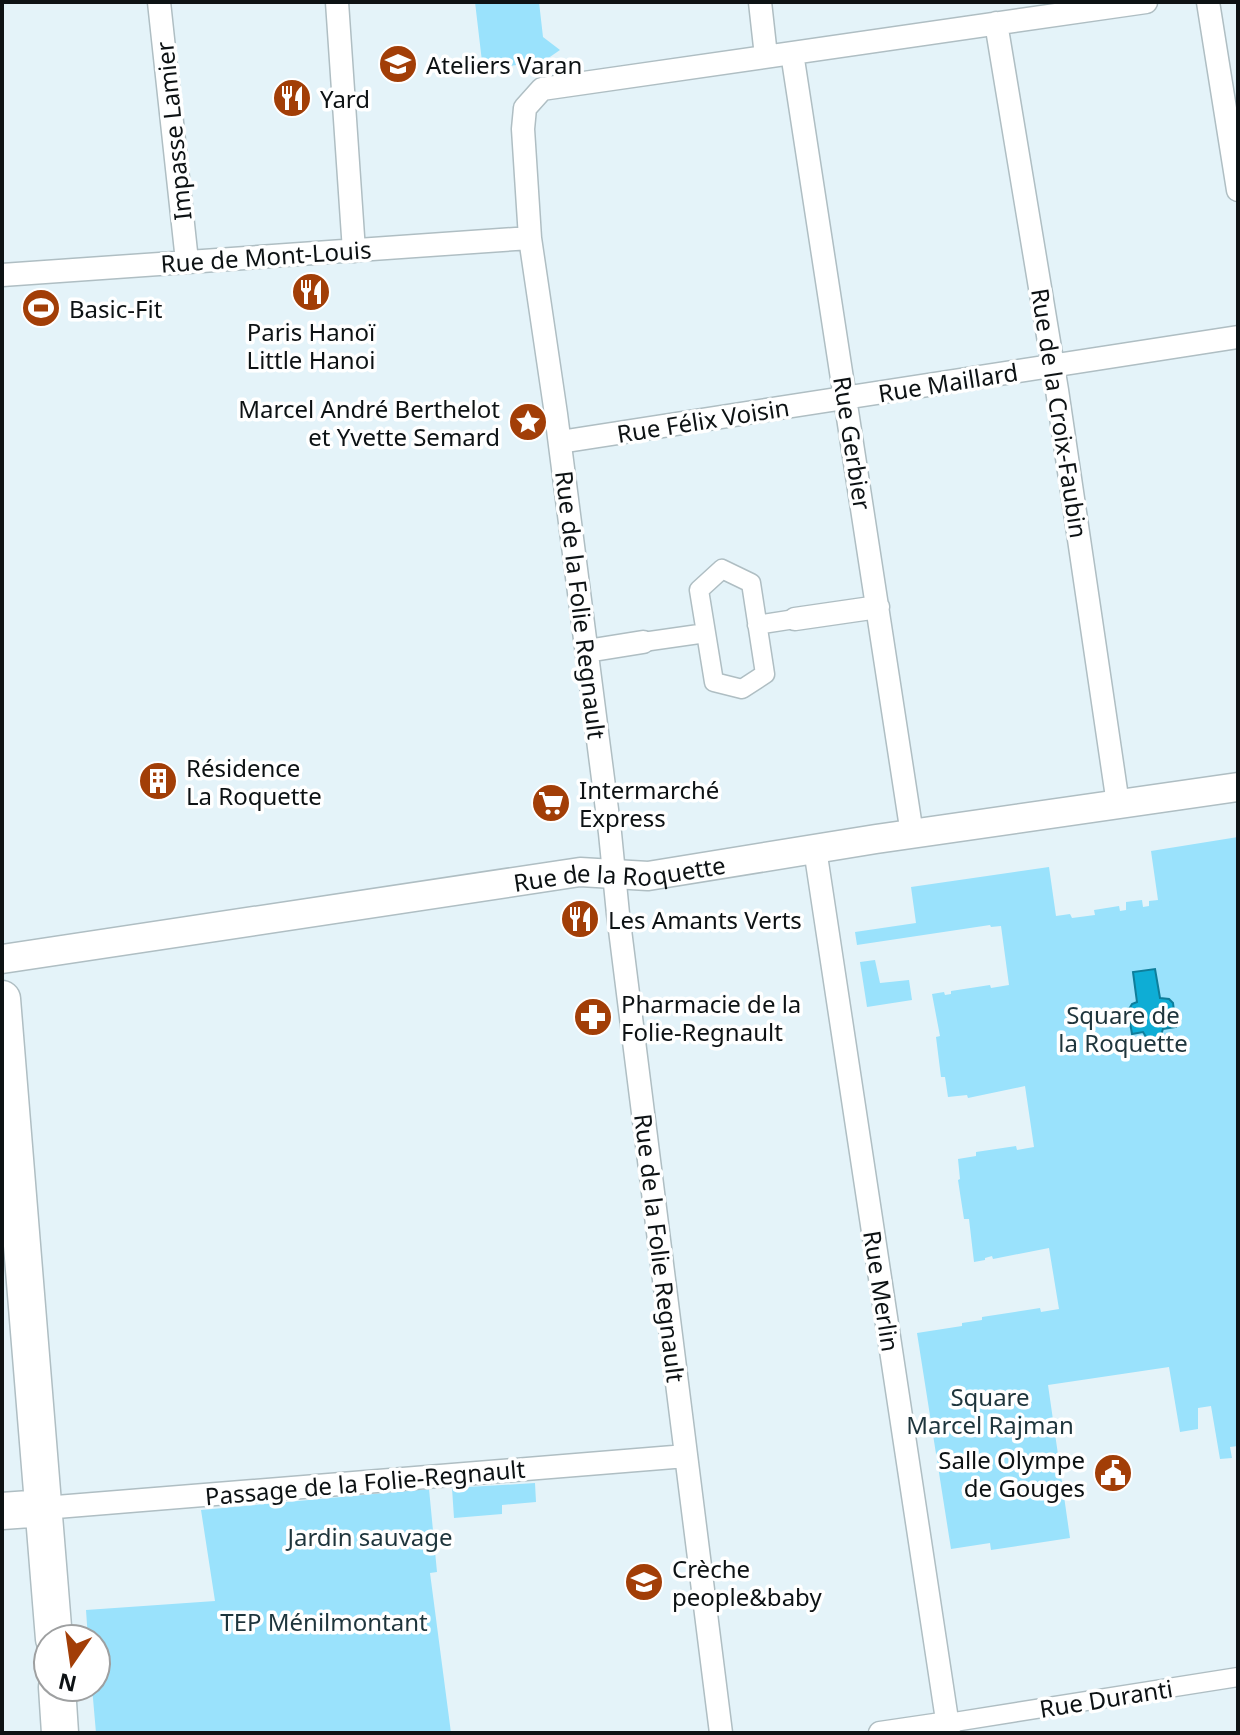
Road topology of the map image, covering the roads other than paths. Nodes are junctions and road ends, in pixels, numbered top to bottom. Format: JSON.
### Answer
{"nodes":[{"id":1,"x":159,"y":2,"type":"edge"},
{"id":2,"x":337,"y":2,"type":"edge"},
{"id":3,"x":760,"y":2,"type":"edge"},
{"id":4,"x":1146,"y":2,"type":"edge"},
{"id":5,"x":1208,"y":2,"type":"edge"},
{"id":6,"x":996,"y":23,"type":"junction"},
{"id":7,"x":792,"y":53,"type":"junction"},
{"id":8,"x":766,"y":56,"type":"junction"},
{"id":9,"x":1238,"y":190,"type":"edge"},
{"id":10,"x":530,"y":238,"type":"junction"},
{"id":11,"x":354,"y":251,"type":"junction"},
{"id":12,"x":187,"y":261,"type":"junction"},
{"id":13,"x":2,"y":275,"type":"edge"},
{"id":14,"x":1238,"y":337,"type":"edge"},
{"id":15,"x":1053,"y":366,"type":"junction"},
{"id":16,"x":847,"y":398,"type":"junction"},
{"id":17,"x":560,"y":442,"type":"junction"},
{"id":18,"x":878,"y":607,"type":"junction"},
{"id":19,"x":795,"y":619,"type":"joint"},
{"id":20,"x":757,"y":625,"type":"junction"},
{"id":21,"x":706,"y":633,"type":"junction"},
{"id":22,"x":643,"y":642,"type":"joint"},
{"id":23,"x":587,"y":651,"type":"junction"},
{"id":24,"x":1238,"y":787,"type":"edge"},
{"id":25,"x":1118,"y":804,"type":"junction"},
{"id":26,"x":912,"y":834,"type":"junction"},
{"id":27,"x":815,"y":849,"type":"junction"},
{"id":28,"x":613,"y":874,"type":"junction"},
{"id":29,"x":2,"y":959,"type":"edge"},
{"id":30,"x":2,"y":999,"type":"edge"},
{"id":31,"x":686,"y":1456,"type":"junction"},
{"id":32,"x":44,"y":1508,"type":"junction"},
{"id":33,"x":2,"y":1511,"type":"edge"},
{"id":34,"x":53,"y":1623,"type":"edge"},
{"id":35,"x":1238,"y":1677,"type":"edge"},
{"id":36,"x":58,"y":1703,"type":"edge"},
{"id":37,"x":948,"y":1728,"type":"edge"},
{"id":38,"x":60,"y":1733,"type":"edge"},
{"id":39,"x":721,"y":1733,"type":"edge"},
{"id":40,"x":880,"y":1733,"type":"edge"}],
"edges":[{"from":1,"to":12,"type":"street","name":"Impasse Lamier"},
{"from":2,"to":11,"type":"street"},
{"from":3,"to":8,"type":"street"},
{"from":4,"to":6,"type":"street","name":"Rue de la Folie Regnault"},
{"from":5,"to":9,"type":"street"},
{"from":6,"to":7,"type":"street","name":"Rue de la Folie Regnault"},
{"from":6,"to":15,"type":"street","name":"Rue de la Croix-Faubin"},
{"from":7,"to":8,"type":"street","name":"Rue de la Folie Regnault"},
{"from":7,"to":16,"type":"street","name":"Rue Gerbier"},
{"from":8,"to":10,"type":"street","name":"Rue de la Folie Regnault"},
{"from":10,"to":11,"type":"street","name":"Rue de Mont-Louis"},
{"from":10,"to":17,"type":"street","name":"Rue de la Folie Regnault"},
{"from":11,"to":12,"type":"street","name":"Rue de Mont-Louis"},
{"from":12,"to":13,"type":"street","name":"Rue de Mont-Louis"},
{"from":14,"to":15,"type":"street","name":"Rue Maillard"},
{"from":15,"to":16,"type":"street","name":"Rue Maillard"},
{"from":15,"to":25,"type":"street","name":"Rue de la Croix-Faubin"},
{"from":16,"to":17,"type":"street","name":"Rue Félix Voisin"},
{"from":16,"to":18,"type":"street","name":"Rue Gerbier"},
{"from":17,"to":23,"type":"street","name":"Rue de la Folie Regnault"},
{"from":18,"to":19,"type":"street"},
{"from":18,"to":26,"type":"street","name":"Rue Gerbier"},
{"from":19,"to":20,"type":"street"},
{"from":20,"to":21,"type":"street"},
{"from":20,"to":21,"type":"street"},
{"from":21,"to":22,"type":"street"},
{"from":22,"to":23,"type":"street"},
{"from":23,"to":28,"type":"street","name":"Rue de la Folie Regnault"},
{"from":24,"to":25,"type":"street","name":"Rue de la Roquette"},
{"from":25,"to":26,"type":"street","name":"Rue de la Roquette"},
{"from":26,"to":27,"type":"street","name":"Rue de la Roquette"},
{"from":27,"to":28,"type":"street","name":"Rue de la Roquette"},
{"from":27,"to":37,"type":"street","name":"Rue Merlin"},
{"from":28,"to":29,"type":"street","name":"Rue de la Roquette"},
{"from":28,"to":31,"type":"street","name":"Rue de la Folie Regnault"},
{"from":30,"to":32,"type":"main road"},
{"from":31,"to":32,"type":"street","name":"Passage de la Folie-Regnault"},
{"from":31,"to":39,"type":"street","name":"Rue de la Folie Regnault"},
{"from":32,"to":33,"type":"main road"},
{"from":32,"to":34,"type":"main road"},
{"from":35,"to":37,"type":"street","name":"Rue Duranti"},
{"from":36,"to":38,"type":"main road"},
{"from":37,"to":40,"type":"street","name":"Rue Duranti"}]}
